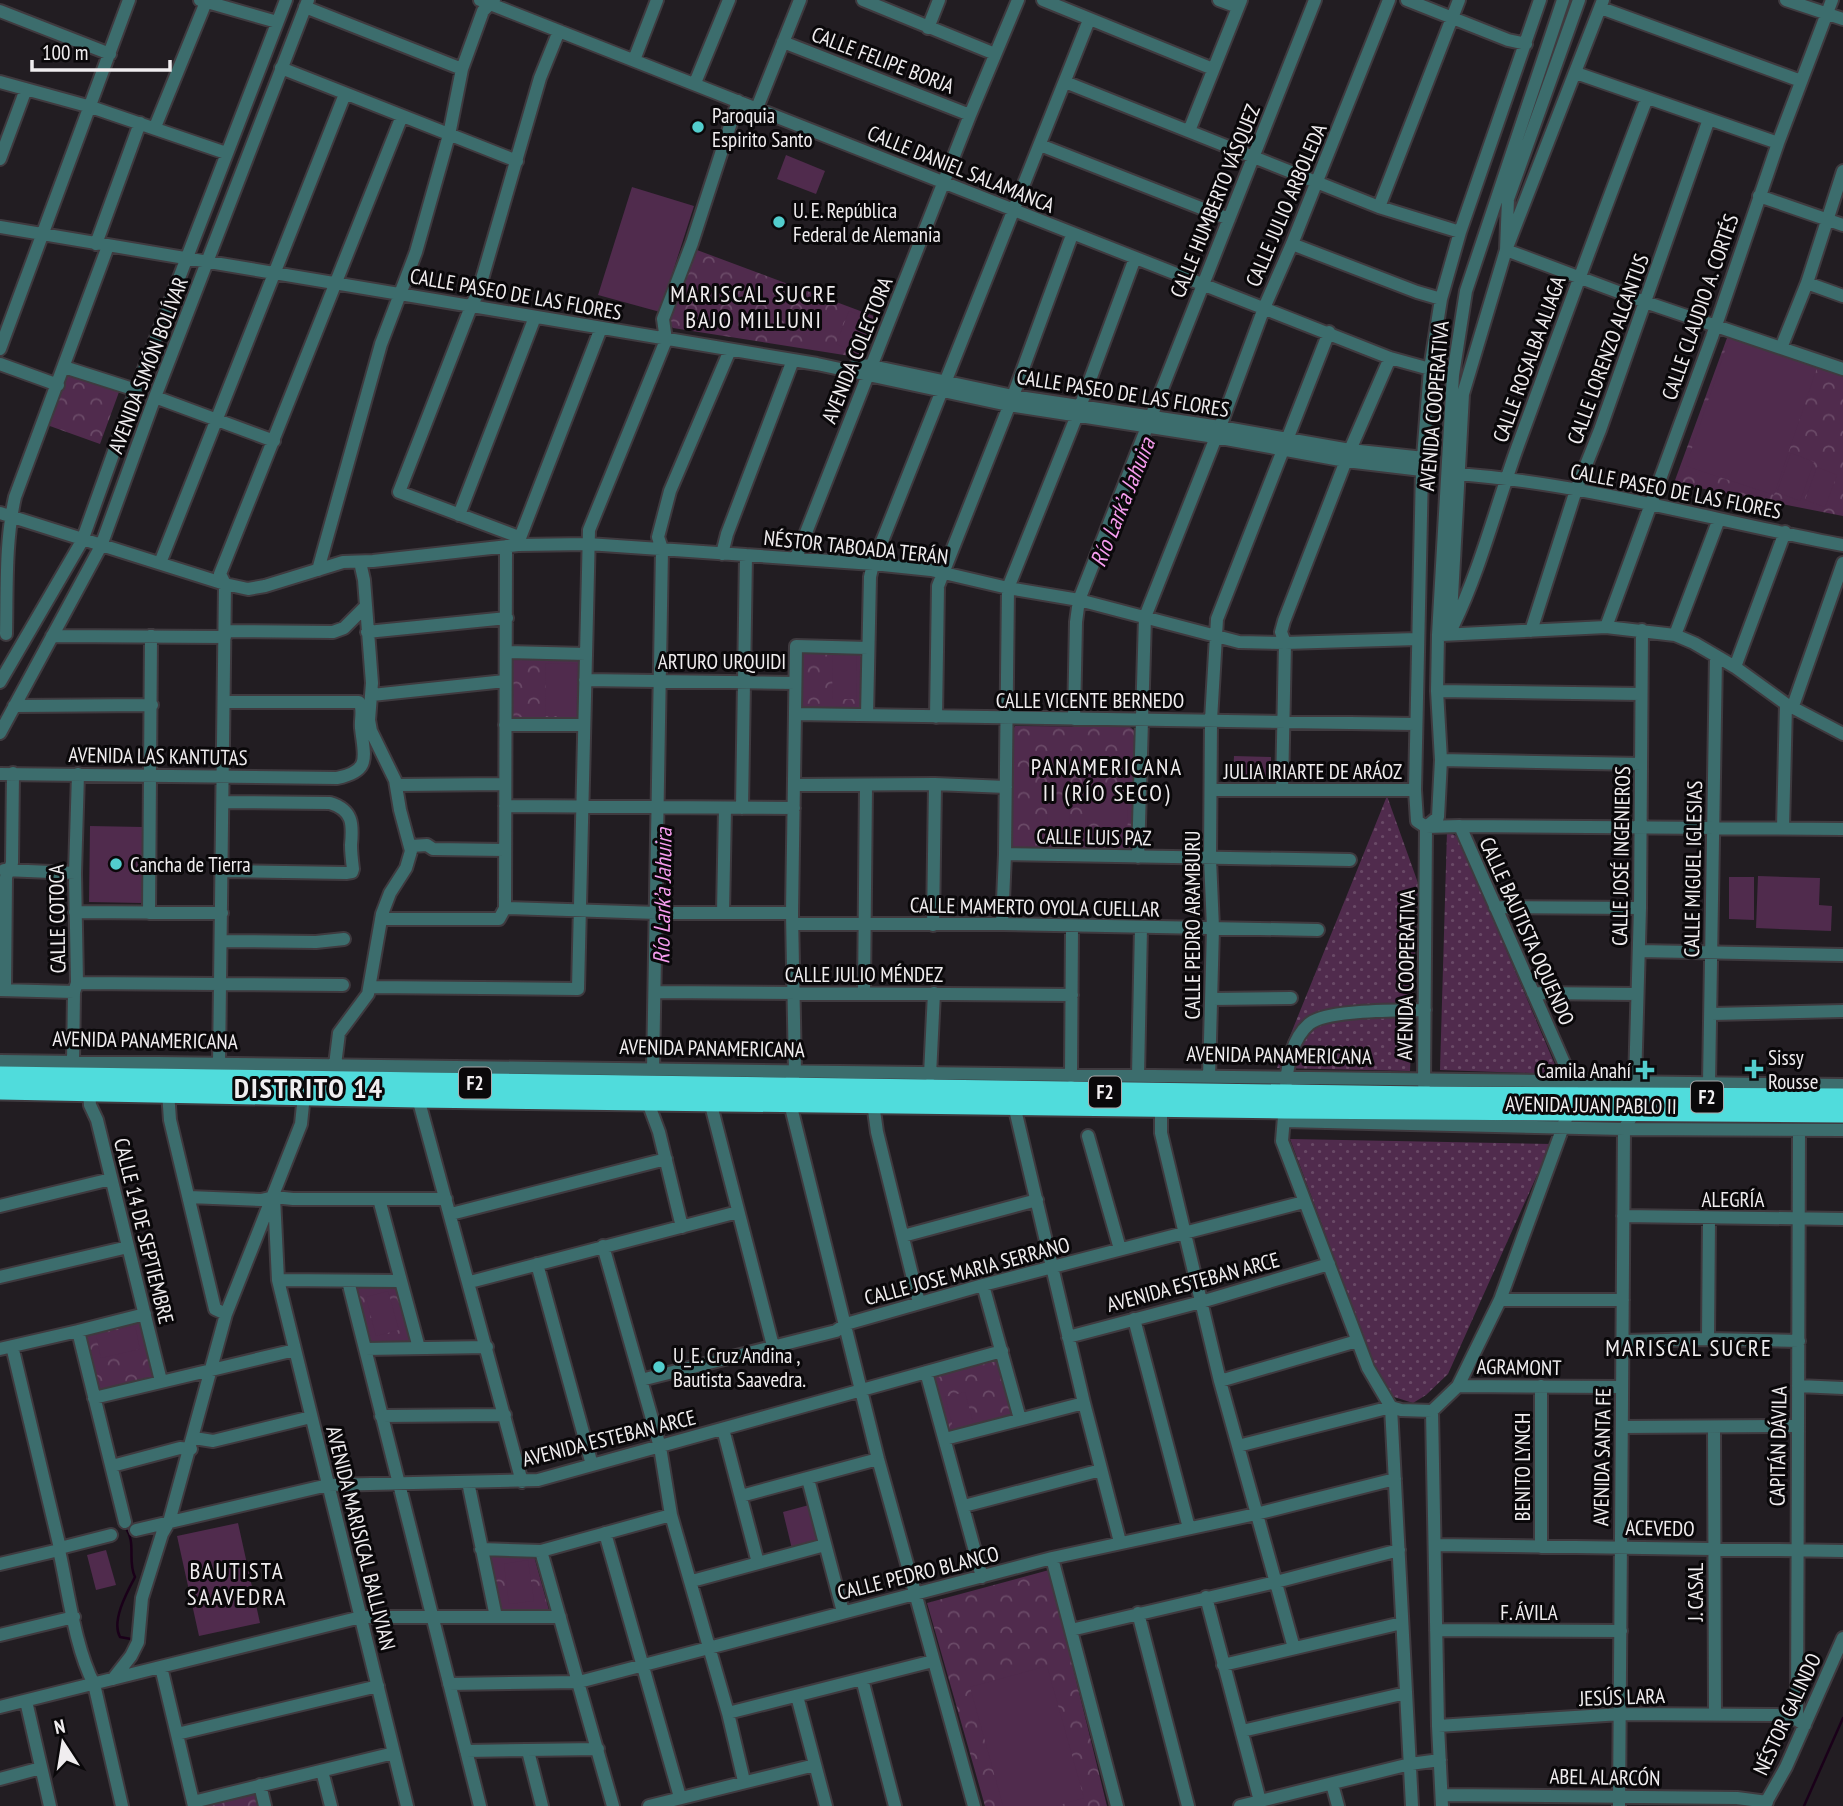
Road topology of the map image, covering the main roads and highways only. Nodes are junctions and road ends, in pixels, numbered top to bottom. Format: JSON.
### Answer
{"nodes":[{"id":1,"x":0,"y":1076,"type":"edge"},
{"id":2,"x":648,"y":1086,"type":"junction"},
{"id":3,"x":791,"y":1087,"type":"junction"},
{"id":4,"x":0,"y":1090,"type":"edge"},
{"id":5,"x":1843,"y":1098,"type":"edge"},
{"id":6,"x":1285,"y":1101,"type":"junction"},
{"id":7,"x":1423,"y":1103,"type":"joint"},
{"id":8,"x":1570,"y":1104,"type":"junction"},
{"id":9,"x":1843,"y":1113,"type":"edge"}],
"edges":[{"from":1,"to":2,"type":"highway","name":"AVENIDA PANAMERICANA","number":"F2"},
{"from":2,"to":3,"type":"highway","name":"AVENIDA PANAMERICANA","number":"F2"},
{"from":2,"to":3,"type":"highway","name":"AVENIDA PANAMERICANA","number":"F2"},
{"from":2,"to":4,"type":"highway","name":"AVENIDA PANAMERICANA","number":"F2"},
{"from":3,"to":6,"type":"highway","name":"AVENIDA PANAMERICANA","number":"F2"},
{"from":3,"to":6,"type":"highway","name":"AVENIDA PANAMERICANA","number":"F2"},
{"from":5,"to":8,"type":"highway","name":"AVENIDA JUAN PABLO II","number":"F2"},
{"from":6,"to":7,"type":"highway","name":"AVENIDA PANAMERICANA","number":"F2"},
{"from":7,"to":8,"type":"highway","name":"AVENIDA JUAN PABLO II","number":"F2"},
{"from":8,"to":9,"type":"highway","name":"AVENIDA JUAN PABLO II","number":"F2"}]}
